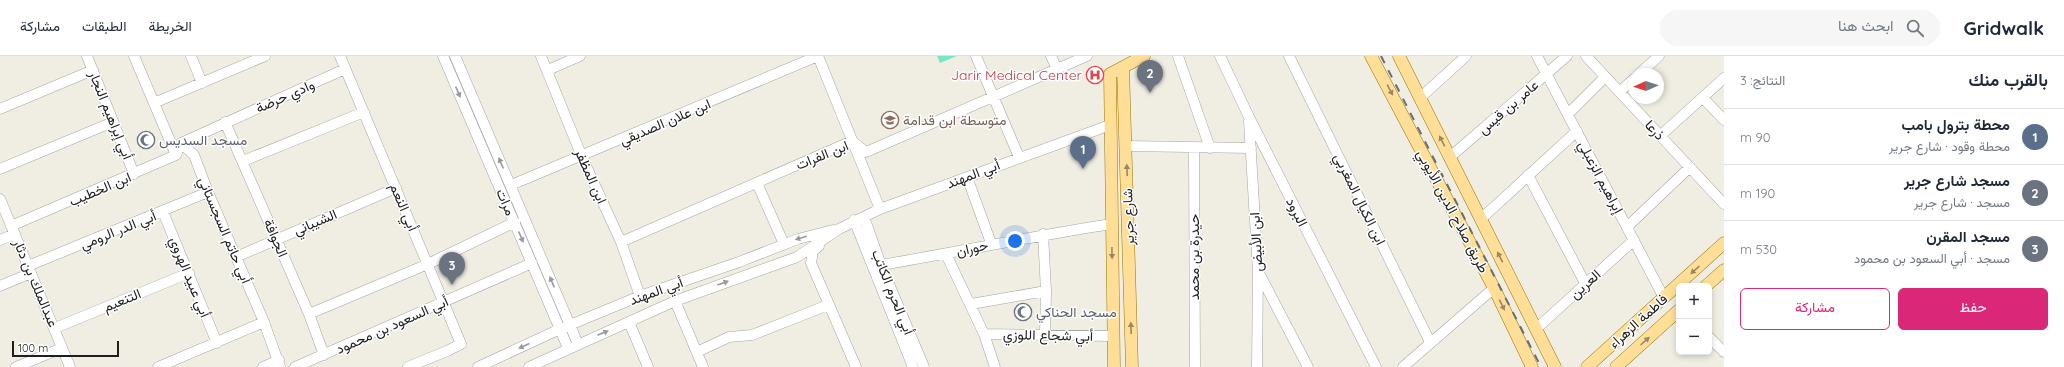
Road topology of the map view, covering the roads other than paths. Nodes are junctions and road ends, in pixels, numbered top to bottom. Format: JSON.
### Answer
{"nodes":[{"id":1,"x":87,"y":56,"type":"edge"},
{"id":2,"x":134,"y":56,"type":"edge"},
{"id":3,"x":191,"y":56,"type":"edge"},
{"id":4,"x":265,"y":56,"type":"edge"},
{"id":5,"x":340,"y":56,"type":"edge"},
{"id":6,"x":443,"y":56,"type":"edge"},
{"id":7,"x":455,"y":56,"type":"edge"},
{"id":8,"x":541,"y":56,"type":"edge"},
{"id":9,"x":580,"y":56,"type":"edge"},
{"id":10,"x":818,"y":56,"type":"edge"},
{"id":11,"x":976,"y":56,"type":"edge"},
{"id":12,"x":1051,"y":56,"type":"edge"},
{"id":13,"x":1087,"y":56,"type":"edge"},
{"id":14,"x":1178,"y":56,"type":"edge"},
{"id":15,"x":1220,"y":56,"type":"edge"},
{"id":16,"x":1289,"y":56,"type":"edge"},
{"id":17,"x":1371,"y":56,"type":"edge"},
{"id":18,"x":1399,"y":56,"type":"edge"},
{"id":19,"x":1466,"y":56,"type":"edge"},
{"id":20,"x":1537,"y":56,"type":"edge"},
{"id":21,"x":1567,"y":56,"type":"edge"},
{"id":22,"x":1586,"y":56,"type":"edge"},
{"id":23,"x":1659,"y":56,"type":"edge"},
{"id":24,"x":1136,"y":58,"type":"edge"},
{"id":25,"x":1124,"y":67,"type":"junction"},
{"id":26,"x":1646,"y":68,"type":"edge"},
{"id":27,"x":345,"y":69,"type":"junction"},
{"id":28,"x":1057,"y":69,"type":"junction"},
{"id":29,"x":93,"y":70,"type":"junction"},
{"id":30,"x":548,"y":70,"type":"junction"},
{"id":31,"x":1547,"y":74,"type":"junction"},
{"id":32,"x":1605,"y":77,"type":"junction"},
{"id":33,"x":1724,"y":78,"type":"edge"},
{"id":34,"x":202,"y":83,"type":"junction"},
{"id":35,"x":1628,"y":84,"type":"edge"},
{"id":36,"x":1619,"y":92,"type":"junction"},
{"id":37,"x":994,"y":97,"type":"junction"},
{"id":38,"x":1420,"y":98,"type":"junction"},
{"id":39,"x":1703,"y":98,"type":"junction"},
{"id":40,"x":154,"y":103,"type":"junction"},
{"id":41,"x":0,"y":109,"type":"edge"},
{"id":42,"x":364,"y":112,"type":"junction"},
{"id":43,"x":1568,"y":114,"type":"junction"},
{"id":44,"x":1249,"y":117,"type":"junction"},
{"id":45,"x":1724,"y":120,"type":"edge"},
{"id":46,"x":113,"y":122,"type":"junction"},
{"id":47,"x":225,"y":122,"type":"junction"},
{"id":48,"x":1110,"y":125,"type":"junction"},
{"id":49,"x":1577,"y":132,"type":"junction"},
{"id":50,"x":1660,"y":136,"type":"junction"},
{"id":51,"x":852,"y":141,"type":"junction"},
{"id":52,"x":181,"y":143,"type":"junction"},
{"id":53,"x":1126,"y":146,"type":"junction"},
{"id":54,"x":1194,"y":148,"type":"junction"},
{"id":55,"x":1210,"y":148,"type":"junction"},
{"id":56,"x":1251,"y":148,"type":"junction"},
{"id":57,"x":176,"y":154,"type":"junction"},
{"id":58,"x":582,"y":157,"type":"junction"},
{"id":59,"x":1019,"y":157,"type":"junction"},
{"id":60,"x":1450,"y":157,"type":"junction"},
{"id":61,"x":243,"y":161,"type":"junction"},
{"id":62,"x":1690,"y":167,"type":"junction"},
{"id":63,"x":0,"y":169,"type":"edge"},
{"id":64,"x":134,"y":174,"type":"junction"},
{"id":65,"x":1528,"y":175,"type":"junction"},
{"id":66,"x":966,"y":177,"type":"junction"},
{"id":67,"x":758,"y":183,"type":"junction"},
{"id":68,"x":511,"y":185,"type":"junction"},
{"id":69,"x":396,"y":188,"type":"junction"},
{"id":70,"x":208,"y":192,"type":"junction"},
{"id":71,"x":0,"y":199,"type":"edge"},
{"id":72,"x":1724,"y":204,"type":"edge"},
{"id":73,"x":880,"y":209,"type":"junction"},
{"id":74,"x":163,"y":212,"type":"junction"},
{"id":75,"x":864,"y":217,"type":"junction"},
{"id":76,"x":1481,"y":219,"type":"junction"},
{"id":77,"x":854,"y":220,"type":"junction"},
{"id":78,"x":515,"y":222,"type":"junction"},
{"id":79,"x":1111,"y":224,"type":"junction"},
{"id":80,"x":1627,"y":227,"type":"junction"},
{"id":81,"x":838,"y":229,"type":"junction"},
{"id":82,"x":13,"y":230,"type":"junction"},
{"id":83,"x":1043,"y":234,"type":"junction"},
{"id":84,"x":276,"y":239,"type":"junction"},
{"id":85,"x":0,"y":240,"type":"edge"},
{"id":86,"x":1634,"y":240,"type":"junction"},
{"id":87,"x":621,"y":242,"type":"junction"},
{"id":88,"x":991,"y":243,"type":"junction"},
{"id":89,"x":1724,"y":243,"type":"edge"},
{"id":90,"x":784,"y":244,"type":"junction"},
{"id":91,"x":946,"y":254,"type":"junction"},
{"id":92,"x":236,"y":257,"type":"junction"},
{"id":93,"x":532,"y":263,"type":"junction"},
{"id":94,"x":428,"y":264,"type":"junction"},
{"id":95,"x":881,"y":265,"type":"junction"},
{"id":96,"x":30,"y":270,"type":"junction"},
{"id":97,"x":1724,"y":270,"type":"edge"},
{"id":98,"x":1258,"y":271,"type":"junction"},
{"id":99,"x":189,"y":273,"type":"junction"},
{"id":100,"x":1585,"y":283,"type":"junction"},
{"id":101,"x":1709,"y":283,"type":"edge"},
{"id":102,"x":0,"y":286,"type":"edge"},
{"id":103,"x":1494,"y":288,"type":"junction"},
{"id":104,"x":1046,"y":291,"type":"junction"},
{"id":105,"x":640,"y":296,"type":"junction"},
{"id":106,"x":1664,"y":298,"type":"junction"},
{"id":107,"x":444,"y":301,"type":"junction"},
{"id":108,"x":560,"y":301,"type":"junction"},
{"id":109,"x":675,"y":301,"type":"junction"},
{"id":110,"x":828,"y":304,"type":"junction"},
{"id":111,"x":971,"y":304,"type":"junction"},
{"id":112,"x":550,"y":306,"type":"junction"},
{"id":113,"x":1676,"y":313,"type":"edge"},
{"id":114,"x":309,"y":314,"type":"junction"},
{"id":115,"x":264,"y":322,"type":"junction"},
{"id":116,"x":629,"y":322,"type":"junction"},
{"id":117,"x":570,"y":325,"type":"junction"},
{"id":118,"x":55,"y":328,"type":"junction"},
{"id":119,"x":560,"y":329,"type":"junction"},
{"id":120,"x":1536,"y":329,"type":"junction"},
{"id":121,"x":984,"y":334,"type":"junction"},
{"id":122,"x":1045,"y":334,"type":"junction"},
{"id":123,"x":1112,"y":336,"type":"junction"},
{"id":124,"x":1712,"y":340,"type":"edge"},
{"id":125,"x":1430,"y":342,"type":"junction"},
{"id":126,"x":217,"y":343,"type":"junction"},
{"id":127,"x":578,"y":344,"type":"junction"},
{"id":128,"x":62,"y":348,"type":"junction"},
{"id":129,"x":568,"y":348,"type":"junction"},
{"id":130,"x":697,"y":352,"type":"junction"},
{"id":131,"x":1724,"y":352,"type":"edge"},
{"id":132,"x":324,"y":355,"type":"junction"},
{"id":133,"x":280,"y":364,"type":"edge"},
{"id":134,"x":419,"y":365,"type":"edge"},
{"id":135,"x":1620,"y":366,"type":"edge"},
{"id":136,"x":16,"y":367,"type":"edge"},
{"id":137,"x":70,"y":367,"type":"edge"},
{"id":138,"x":158,"y":367,"type":"edge"},
{"id":139,"x":263,"y":367,"type":"edge"},
{"id":140,"x":295,"y":367,"type":"edge"},
{"id":141,"x":408,"y":367,"type":"edge"},
{"id":142,"x":478,"y":367,"type":"edge"},
{"id":143,"x":530,"y":367,"type":"edge"},
{"id":144,"x":648,"y":367,"type":"edge"},
{"id":145,"x":703,"y":367,"type":"edge"},
{"id":146,"x":856,"y":367,"type":"edge"},
{"id":147,"x":913,"y":367,"type":"edge"},
{"id":148,"x":924,"y":367,"type":"edge"},
{"id":149,"x":995,"y":367,"type":"edge"},
{"id":150,"x":1114,"y":367,"type":"edge"},
{"id":151,"x":1132,"y":367,"type":"edge"},
{"id":152,"x":1195,"y":367,"type":"edge"},
{"id":153,"x":1257,"y":367,"type":"edge"},
{"id":154,"x":1308,"y":367,"type":"edge"},
{"id":155,"x":1376,"y":367,"type":"edge"},
{"id":156,"x":1403,"y":367,"type":"edge"},
{"id":157,"x":1532,"y":367,"type":"edge"},
{"id":158,"x":1555,"y":367,"type":"edge"},
{"id":159,"x":1587,"y":367,"type":"edge"}],
"edges":[{"from":1,"to":29,"type":"street","name":"أبي إبراهيم النجار"},
{"from":2,"to":40,"type":"street"},
{"from":3,"to":34,"type":"street"},
{"from":4,"to":34,"type":"street"},
{"from":5,"to":27,"type":"street","name":"أبي النعم"},
{"from":6,"to":78,"type":"street","name":"مرات","one_way":true},
{"from":68,"to":7,"type":"street","name":"مرات","one_way":true},
{"from":8,"to":30,"type":"street","name":"ابن المظفر"},
{"from":9,"to":30,"type":"street"},
{"from":10,"to":51,"type":"street"},
{"from":10,"to":58,"type":"street","name":"ابن علان الصديقي"},
{"from":11,"to":37,"type":"street"},
{"from":12,"to":28,"type":"street"},
{"from":13,"to":28,"type":"street","name":"ابن الفرات"},
{"from":14,"to":55,"type":"street"},
{"from":15,"to":44,"type":"street","name":"البرود"},
{"from":16,"to":125,"type":"street","name":"ابن الكيال المغربي"},
{"from":17,"to":103,"type":"main road","name":"طريق صلاح الدين الأيوبي","one_way":true},
{"from":18,"to":38,"type":"main road","name":"طريق صلاح الدين الأيوبي"},
{"from":19,"to":38,"type":"street"},
{"from":20,"to":31,"type":"street","name":"إبراهيم الزعبلي"},
{"from":21,"to":31,"type":"street","name":"عامر بن قيس"},
{"from":22,"to":32,"type":"street","name":"ذرعا"},
{"from":23,"to":26,"type":"street"},
{"from":24,"to":25,"type":"main road"},
{"from":25,"to":48,"type":"main road","name":"شارع جرير"},
{"from":25,"to":53,"type":"main road","name":"شارع جرير"},
{"from":27,"to":42,"type":"street","name":"أبي النعم"},
{"from":27,"to":47,"type":"street","name":"وادي حرضة"},
{"from":28,"to":37,"type":"street","name":"ابن الفرات"},
{"from":29,"to":41,"type":"street"},
{"from":29,"to":46,"type":"street","name":"أبي إبراهيم النجار"},
{"from":30,"to":58,"type":"street","name":"ابن المظفر"},
{"from":31,"to":43,"type":"street","name":"إبراهيم الزعبلي"},
{"from":31,"to":60,"type":"street","name":"عامر بن قيس"},
{"from":32,"to":36,"type":"street","name":"ذرعا"},
{"from":32,"to":43,"type":"street"},
{"from":33,"to":39,"type":"street"},
{"from":34,"to":40,"type":"street"},
{"from":35,"to":36,"type":"street"},
{"from":36,"to":50,"type":"street","name":"ذرعا"},
{"from":37,"to":51,"type":"street","name":"ابن الفرات"},
{"from":37,"to":59,"type":"street"},
{"from":60,"to":38,"type":"main road","name":"طريق صلاح الدين الأيوبي","one_way":true},
{"from":39,"to":45,"type":"street"},
{"from":39,"to":50,"type":"street"},
{"from":40,"to":57,"type":"street"},
{"from":42,"to":61,"type":"street"},
{"from":42,"to":69,"type":"street","name":"أبي النعم"},
{"from":43,"to":49,"type":"street","name":"إبراهيم الزعبلي"},
{"from":44,"to":56,"type":"street","name":"ابن الأبيض"},
{"from":44,"to":155,"type":"street","name":"البرود"},
{"from":46,"to":63,"type":"street"},
{"from":46,"to":64,"type":"street","name":"أبي إبراهيم النجار"},
{"from":47,"to":52,"type":"street"},
{"from":47,"to":61,"type":"street","name":"الجوافة"},
{"from":48,"to":59,"type":"street","name":"أبي المهند"},
{"from":48,"to":79,"type":"main road","name":"شارع جرير"},
{"from":49,"to":65,"type":"street"},
{"from":49,"to":80,"type":"street","name":"إبراهيم الزعبلي"},
{"from":50,"to":62,"type":"street","name":"ذرعا"},
{"from":51,"to":67,"type":"street","name":"ابن الفرات"},
{"from":51,"to":73,"type":"street"},
{"from":52,"to":57,"type":"street"},
{"from":52,"to":70,"type":"street","name":"أبي حاتم السجستاني"},
{"from":53,"to":54,"type":"street"},
{"from":151,"to":53,"type":"main road","name":"شارع جرير","one_way":true},
{"from":54,"to":55,"type":"street"},
{"from":54,"to":152,"type":"street","name":"حيدرة بن محمد"},
{"from":55,"to":56,"type":"street"},
{"from":56,"to":98,"type":"street","name":"ابن الأبيض"},
{"from":57,"to":64,"type":"street","name":"ابن الخطيب"},
{"from":58,"to":68,"type":"street","name":"ابن علان الصديقي"},
{"from":58,"to":87,"type":"street","name":"ابن المظفر"},
{"from":59,"to":66,"type":"street","name":"أبي المهند"},
{"from":60,"to":76,"type":"main road","name":"طريق صلاح الدين الأيوبي"},
{"from":61,"to":84,"type":"street","name":"الجوافة"},
{"from":62,"to":72,"type":"street","name":"ذرعا"},
{"from":62,"to":80,"type":"street"},
{"from":64,"to":82,"type":"street","name":"ابن الخطيب"},
{"from":65,"to":76,"type":"street"},
{"from":65,"to":100,"type":"street"},
{"from":66,"to":73,"type":"street","name":"أبي المهند"},
{"from":66,"to":88,"type":"street"},
{"from":67,"to":87,"type":"street","name":"ابن الفرات"},
{"from":67,"to":90,"type":"street"},
{"from":108,"to":68,"type":"street","name":"مرات","one_way":true},
{"from":69,"to":84,"type":"street","name":"الشيباني"},
{"from":69,"to":94,"type":"street","name":"أبي النعم"},
{"from":70,"to":74,"type":"street","name":"أبي الدر الرومي"},
{"from":70,"to":92,"type":"street","name":"أبي حاتم السجستاني"},
{"from":71,"to":82,"type":"street","name":"عبدالملك بن دثار"},
{"from":73,"to":75,"type":"street","name":"أبي المهند"},
{"from":74,"to":96,"type":"street","name":"أبي الدر الرومي"},
{"from":74,"to":99,"type":"street","name":"أبي عبيد الهروي"},
{"from":75,"to":77,"type":"street","name":"أبي المهند"},
{"from":75,"to":95,"type":"street","name":"أبي الحرم الكاتب"},
{"from":120,"to":76,"type":"main road","name":"طريق صلاح الدين الأيوبي","one_way":true},
{"from":77,"to":81,"type":"street","name":"أبي المهند"},
{"from":77,"to":147,"type":"street","name":"أبي الحرم الكاتب"},
{"from":78,"to":93,"type":"street","name":"مرات","one_way":true},
{"from":78,"to":94,"type":"street"},
{"from":79,"to":83,"type":"street","name":"حوران"},
{"from":79,"to":123,"type":"main road","name":"شارع جرير","one_way":true},
{"from":80,"to":86,"type":"street","name":"إبراهيم الزعبلي"},
{"from":81,"to":90,"type":"street","name":"أبي المهند","one_way":true},
{"from":109,"to":81,"type":"street","name":"أبي المهند","one_way":true},
{"from":81,"to":110,"type":"street"},
{"from":82,"to":85,"type":"street","name":"ابن الخطيب"},
{"from":82,"to":96,"type":"street","name":"عبدالملك بن دثار"},
{"from":83,"to":88,"type":"street","name":"حوران"},
{"from":83,"to":104,"type":"street"},
{"from":84,"to":92,"type":"street","name":"الشيباني"},
{"from":84,"to":114,"type":"street","name":"الجوافة"},
{"from":86,"to":100,"type":"street","name":"العرين"},
{"from":86,"to":106,"type":"street","name":"إبراهيم الزعبلي"},
{"from":87,"to":105,"type":"street","name":"ابن المظفر"},
{"from":88,"to":91,"type":"street","name":"حوران"},
{"from":89,"to":106,"type":"main road","name":"فاطمة الزهراء","one_way":true},
{"from":90,"to":105,"type":"street","name":"أبي المهند"},
{"from":91,"to":95,"type":"street","name":"حوران"},
{"from":91,"to":111,"type":"street"},
{"from":92,"to":115,"type":"street","name":"أبي حاتم السجستاني"},
{"from":93,"to":107,"type":"street","name":"أبي السعود بن محمود"},
{"from":93,"to":112,"type":"street","name":"مرات"},
{"from":94,"to":107,"type":"street","name":"أبي النعم"},
{"from":94,"to":114,"type":"street"},
{"from":95,"to":148,"type":"street","name":"أبي الحرم الكاتب"},
{"from":96,"to":102,"type":"street","name":"أبي الدر الرومي"},
{"from":96,"to":118,"type":"street","name":"عبدالملك بن دثار"},
{"from":97,"to":101,"type":"main road"},
{"from":98,"to":153,"type":"street","name":"ابن الأبيض"},
{"from":98,"to":154,"type":"street"},
{"from":99,"to":118,"type":"street","name":"التنعيم"},
{"from":99,"to":126,"type":"street","name":"أبي عبيد الهروي"},
{"from":100,"to":120,"type":"street","name":"العرين"},
{"from":103,"to":125,"type":"street"},
{"from":103,"to":157,"type":"main road","name":"طريق صلاح الدين الأيوبي","one_way":true},
{"from":104,"to":111,"type":"street"},
{"from":104,"to":122,"type":"street"},
{"from":105,"to":117,"type":"street","name":"أبي المهند"},
{"from":106,"to":159,"type":"main road","name":"فاطمة الزهراء"},
{"from":107,"to":132,"type":"street","name":"أبي السعود بن محمود"},
{"from":107,"to":134,"type":"street","name":"أبي النعم"},
{"from":108,"to":112,"type":"street"},
{"from":108,"to":117,"type":"street","name":"مرات"},
{"from":109,"to":116,"type":"street","name":"أبي المهند"},
{"from":109,"to":130,"type":"street"},
{"from":110,"to":130,"type":"street"},
{"from":110,"to":146,"type":"street"},
{"from":111,"to":121,"type":"street"},
{"from":112,"to":119,"type":"street","name":"مرات"},
{"from":135,"to":113,"type":"main road","name":"فاطمة الزهراء","one_way":true},
{"from":114,"to":132,"type":"street","name":"الجوافة"},
{"from":115,"to":126,"type":"street"},
{"from":115,"to":133,"type":"street","name":"أبي حاتم السجستاني"},
{"from":127,"to":116,"type":"street","name":"أبي المهند","one_way":true},
{"from":116,"to":144,"type":"street"},
{"from":117,"to":119,"type":"street","name":"أبي المهند"},
{"from":117,"to":127,"type":"street","name":"مرات"},
{"from":118,"to":128,"type":"street","name":"عبدالملك بن دثار"},
{"from":119,"to":129,"type":"street","name":"مرات"},
{"from":119,"to":142,"type":"street","name":"أبي المهند","one_way":true},
{"from":120,"to":158,"type":"main road","name":"طريق صلاح الدين الأيوبي"},
{"from":121,"to":122,"type":"street","name":"أبي شجاع اللوزي"},
{"from":121,"to":149,"type":"street"},
{"from":122,"to":123,"type":"street","name":"أبي شجاع اللوزي"},
{"from":123,"to":150,"type":"main road","name":"شارع جرير"},
{"from":124,"to":131,"type":"street"},
{"from":125,"to":156,"type":"street"},
{"from":126,"to":138,"type":"street"},
{"from":127,"to":129,"type":"street","name":"أبي المهند"},
{"from":128,"to":136,"type":"street"},
{"from":128,"to":137,"type":"street","name":"عبدالملك بن دثار"},
{"from":129,"to":143,"type":"street","name":"أبي المهند"},
{"from":130,"to":145,"type":"street"},
{"from":132,"to":140,"type":"street","name":"أبي السعود بن محمود"},
{"from":133,"to":139,"type":"street"},
{"from":134,"to":141,"type":"street"}]}
